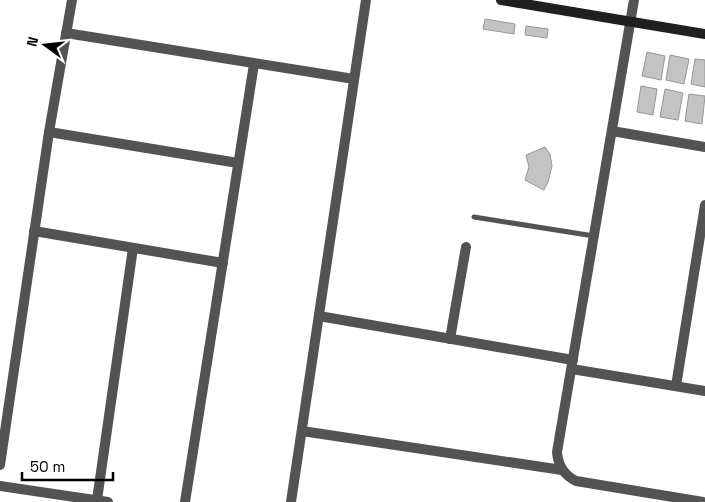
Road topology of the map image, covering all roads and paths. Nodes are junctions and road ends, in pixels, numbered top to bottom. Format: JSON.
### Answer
{"nodes":[{"id":1,"x":72,"y":0,"type":"edge"},
{"id":2,"x":366,"y":0,"type":"edge"},
{"id":3,"x":501,"y":0,"type":"edge"},
{"id":4,"x":634,"y":0,"type":"edge"},
{"id":5,"x":529,"y":2,"type":"edge"},
{"id":6,"x":630,"y":22,"type":"junction"},
{"id":7,"x":66,"y":33,"type":"junction"},
{"id":8,"x":705,"y":34,"type":"edge"},
{"id":9,"x":254,"y":64,"type":"junction"},
{"id":10,"x":354,"y":80,"type":"junction"},
{"id":11,"x":612,"y":131,"type":"junction"},
{"id":12,"x":49,"y":132,"type":"junction"},
{"id":13,"x":705,"y":147,"type":"edge"},
{"id":14,"x":238,"y":162,"type":"junction"},
{"id":15,"x":705,"y":206,"type":"edge"},
{"id":16,"x":474,"y":217,"type":"dead end"},
{"id":17,"x":34,"y":231,"type":"junction"},
{"id":18,"x":594,"y":236,"type":"junction"},
{"id":19,"x":466,"y":247,"type":"dead end"},
{"id":20,"x":132,"y":248,"type":"junction"},
{"id":21,"x":223,"y":263,"type":"junction"},
{"id":22,"x":319,"y":316,"type":"junction"},
{"id":23,"x":450,"y":339,"type":"junction"},
{"id":24,"x":572,"y":365,"type":"junction"},
{"id":25,"x":676,"y":386,"type":"junction"},
{"id":26,"x":705,"y":391,"type":"edge"},
{"id":27,"x":302,"y":431,"type":"junction"},
{"id":28,"x":0,"y":466,"type":"edge"},
{"id":29,"x":562,"y":470,"type":"junction"},
{"id":30,"x":0,"y":486,"type":"edge"},
{"id":31,"x":97,"y":500,"type":"junction"},
{"id":32,"x":108,"y":502,"type":"edge"},
{"id":33,"x":185,"y":502,"type":"edge"},
{"id":34,"x":291,"y":502,"type":"edge"},
{"id":35,"x":703,"y":502,"type":"edge"}],
"edges":[{"from":1,"to":7,"type":"street"},
{"from":2,"to":10,"type":"street"},
{"from":3,"to":5,"type":"street"},
{"from":4,"to":6,"type":"street"},
{"from":5,"to":6,"type":"street"},
{"from":6,"to":8,"type":"street"},
{"from":6,"to":11,"type":"street"},
{"from":7,"to":9,"type":"street"},
{"from":7,"to":12,"type":"street"},
{"from":9,"to":10,"type":"street"},
{"from":9,"to":14,"type":"street"},
{"from":10,"to":22,"type":"street"},
{"from":11,"to":13,"type":"street"},
{"from":11,"to":18,"type":"street"},
{"from":12,"to":14,"type":"street"},
{"from":12,"to":17,"type":"street"},
{"from":14,"to":21,"type":"street"},
{"from":15,"to":25,"type":"street"},
{"from":16,"to":18,"type":"lane"},
{"from":17,"to":20,"type":"street"},
{"from":17,"to":28,"type":"street"},
{"from":18,"to":24,"type":"street"},
{"from":19,"to":23,"type":"street"},
{"from":20,"to":21,"type":"street"},
{"from":20,"to":31,"type":"street"},
{"from":21,"to":33,"type":"street"},
{"from":22,"to":23,"type":"street"},
{"from":22,"to":27,"type":"street"},
{"from":23,"to":24,"type":"street"},
{"from":24,"to":25,"type":"street"},
{"from":24,"to":29,"type":"street"},
{"from":25,"to":26,"type":"street"},
{"from":27,"to":29,"type":"street"},
{"from":27,"to":34,"type":"street"},
{"from":29,"to":35,"type":"street"},
{"from":30,"to":31,"type":"street"},
{"from":31,"to":32,"type":"street"}]}
